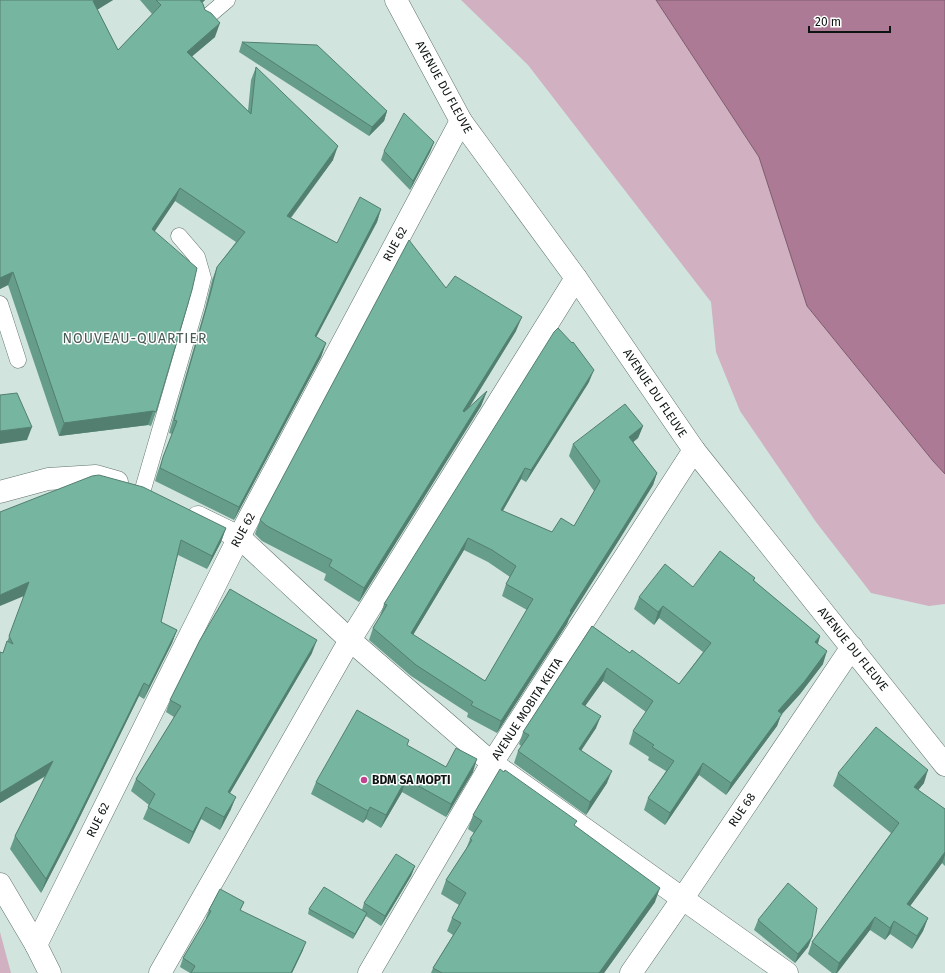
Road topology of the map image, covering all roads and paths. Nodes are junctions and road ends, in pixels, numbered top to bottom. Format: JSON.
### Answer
{"nodes":[{"id":1,"x":227,"y":0,"type":"edge"},
{"id":2,"x":396,"y":0,"type":"edge"},
{"id":3,"x":207,"y":17,"type":"edge"},
{"id":4,"x":461,"y":122,"type":"junction"},
{"id":5,"x":178,"y":236,"type":"dead end"},
{"id":6,"x":576,"y":278,"type":"junction"},
{"id":7,"x":0,"y":304,"type":"edge"},
{"id":8,"x":18,"y":360,"type":"dead end"},
{"id":9,"x":694,"y":450,"type":"junction"},
{"id":10,"x":143,"y":489,"type":"junction"},
{"id":11,"x":0,"y":492,"type":"edge"},
{"id":12,"x":163,"y":500,"type":"edge"},
{"id":13,"x":184,"y":510,"type":"edge"},
{"id":14,"x":239,"y":538,"type":"junction"},
{"id":15,"x":350,"y":640,"type":"junction"},
{"id":16,"x":852,"y":647,"type":"junction"},
{"id":17,"x":941,"y":753,"type":"edge"},
{"id":18,"x":492,"y":763,"type":"junction"},
{"id":19,"x":0,"y":884,"type":"edge"},
{"id":20,"x":683,"y":898,"type":"junction"},
{"id":21,"x":36,"y":945,"type":"junction"},
{"id":22,"x":50,"y":973,"type":"edge"},
{"id":23,"x":160,"y":973,"type":"edge"},
{"id":24,"x":369,"y":973,"type":"edge"},
{"id":25,"x":631,"y":973,"type":"edge"},
{"id":26,"x":787,"y":973,"type":"edge"}],
"edges":[{"from":1,"to":3,"type":"lane"},
{"from":2,"to":4,"type":"street","name":"AVENUE DU FLEUVE"},
{"from":4,"to":6,"type":"street","name":"AVENUE DU FLEUVE"},
{"from":4,"to":14,"type":"street","name":"RUE 62"},
{"from":5,"to":10,"type":"lane"},
{"from":6,"to":9,"type":"street","name":"AVENUE DU FLEUVE"},
{"from":6,"to":15,"type":"street"},
{"from":7,"to":8,"type":"lane"},
{"from":9,"to":16,"type":"street","name":"AVENUE DU FLEUVE"},
{"from":9,"to":18,"type":"street","name":"AVENUE MOBITA KEITA"},
{"from":10,"to":11,"type":"street"},
{"from":10,"to":12,"type":"street"},
{"from":13,"to":14,"type":"street"},
{"from":14,"to":15,"type":"street"},
{"from":14,"to":21,"type":"street","name":"RUE 62"},
{"from":15,"to":18,"type":"street"},
{"from":15,"to":23,"type":"street"},
{"from":16,"to":17,"type":"street","name":"AVENUE DU FLEUVE"},
{"from":16,"to":20,"type":"street","name":"RUE 68"},
{"from":18,"to":20,"type":"street"},
{"from":18,"to":24,"type":"street","name":"AVENUE MOBITA KEITA"},
{"from":19,"to":21,"type":"street"},
{"from":20,"to":25,"type":"street","name":"RUE 68"},
{"from":20,"to":26,"type":"street"},
{"from":21,"to":22,"type":"street"}]}
